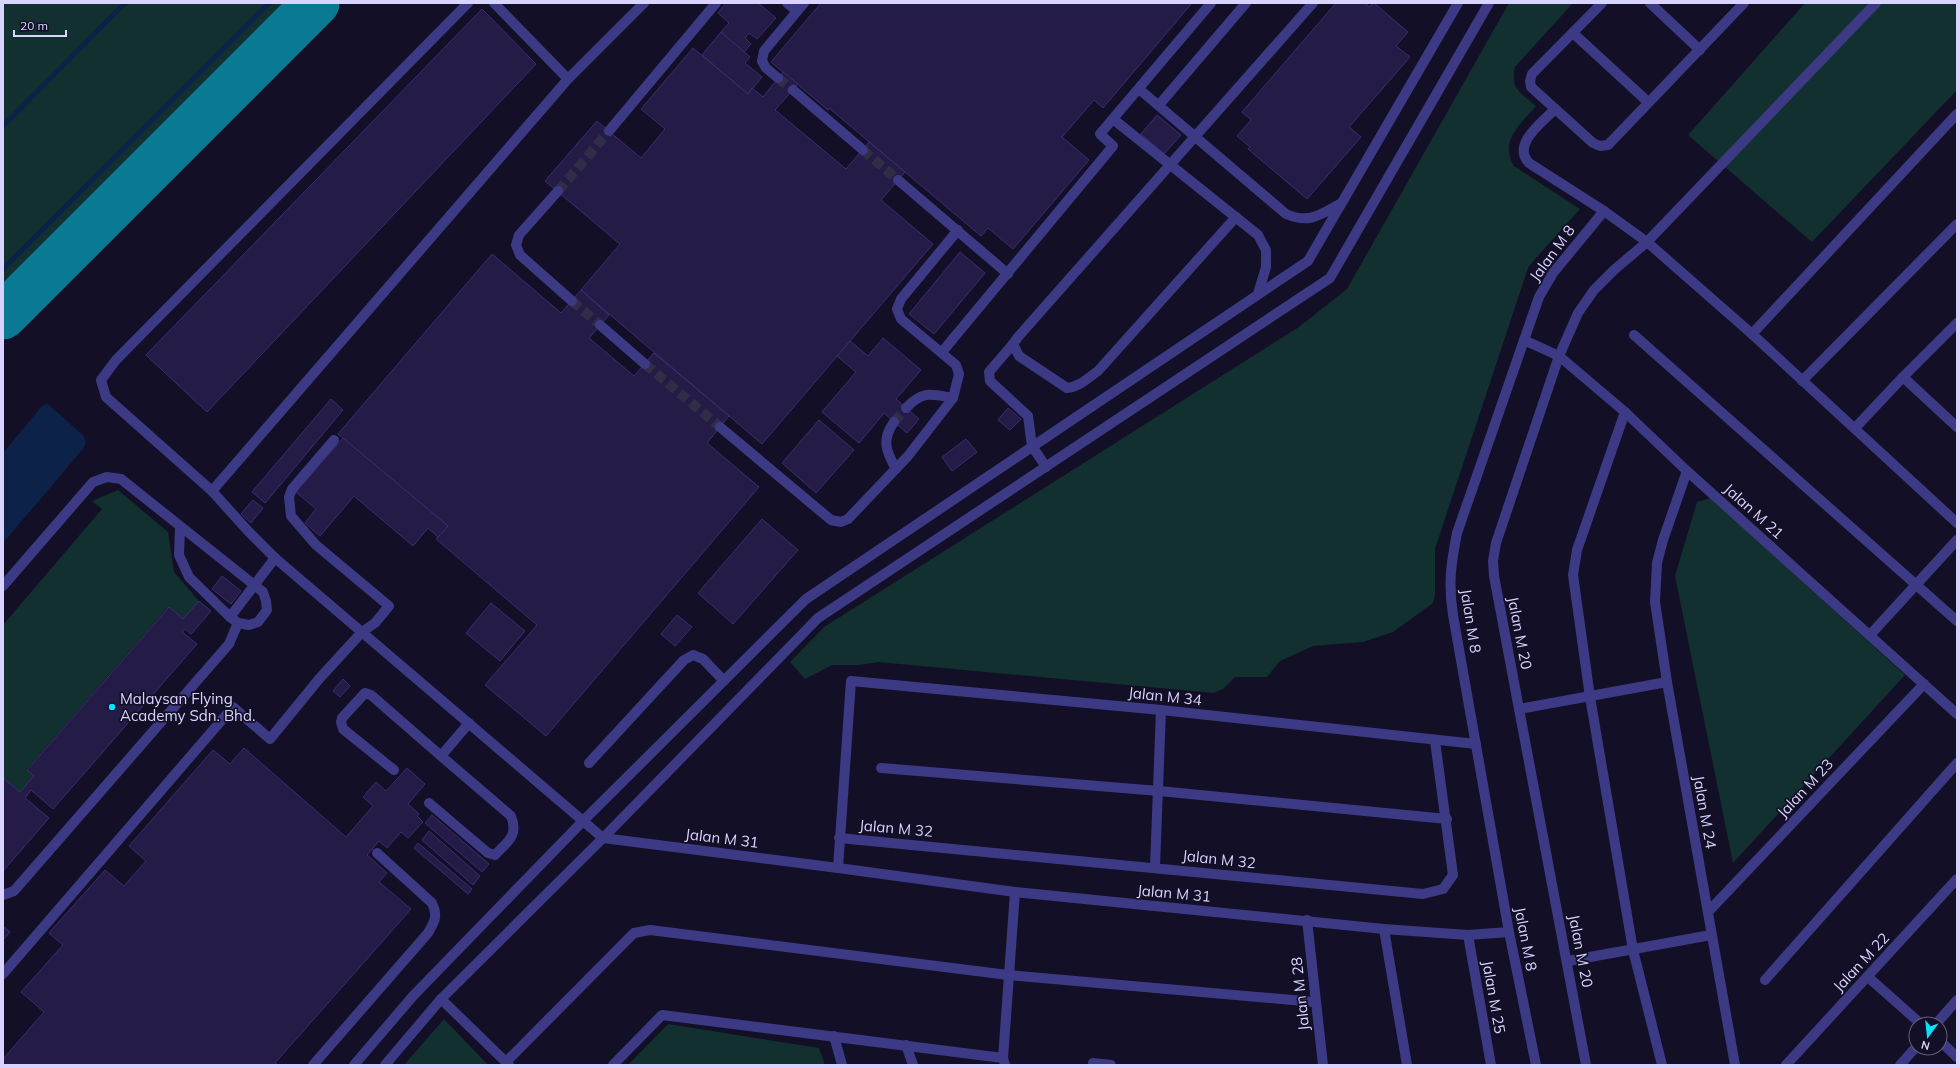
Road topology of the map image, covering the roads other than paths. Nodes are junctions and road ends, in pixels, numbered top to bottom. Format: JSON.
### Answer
{"nodes":[{"id":1,"x":468,"y":3,"type":"edge"},
{"id":2,"x":494,"y":3,"type":"edge"},
{"id":3,"x":644,"y":3,"type":"edge"},
{"id":4,"x":716,"y":3,"type":"edge"},
{"id":5,"x":787,"y":3,"type":"edge"},
{"id":6,"x":804,"y":3,"type":"edge"},
{"id":7,"x":1211,"y":3,"type":"edge"},
{"id":8,"x":1246,"y":3,"type":"edge"},
{"id":9,"x":1313,"y":3,"type":"edge"},
{"id":10,"x":1458,"y":3,"type":"edge"},
{"id":11,"x":1602,"y":3,"type":"edge"},
{"id":12,"x":1650,"y":3,"type":"edge"},
{"id":13,"x":1744,"y":3,"type":"edge"},
{"id":14,"x":1876,"y":3,"type":"edge"},
{"id":15,"x":1486,"y":4,"type":"edge"},
{"id":16,"x":797,"y":11,"type":"junction"},
{"id":17,"x":1573,"y":33,"type":"junction"},
{"id":18,"x":1700,"y":50,"type":"junction"},
{"id":19,"x":778,"y":78,"type":"tunnel mouth"},
{"id":20,"x":568,"y":79,"type":"junction"},
{"id":21,"x":1139,"y":89,"type":"junction"},
{"id":22,"x":793,"y":90,"type":"tunnel mouth"},
{"id":23,"x":1648,"y":102,"type":"junction"},
{"id":24,"x":1159,"y":105,"type":"junction"},
{"id":25,"x":1555,"y":109,"type":"junction"},
{"id":26,"x":1957,"y":114,"type":"edge"},
{"id":27,"x":1113,"y":119,"type":"junction"},
{"id":28,"x":609,"y":131,"type":"tunnel mouth"},
{"id":29,"x":1196,"y":138,"type":"junction"},
{"id":30,"x":863,"y":150,"type":"tunnel mouth"},
{"id":31,"x":1171,"y":164,"type":"junction"},
{"id":32,"x":898,"y":180,"type":"tunnel mouth"},
{"id":33,"x":558,"y":191,"type":"tunnel mouth"},
{"id":34,"x":1340,"y":204,"type":"junction"},
{"id":35,"x":1604,"y":211,"type":"junction"},
{"id":36,"x":1236,"y":216,"type":"junction"},
{"id":37,"x":1957,"y":224,"type":"edge"},
{"id":38,"x":958,"y":230,"type":"junction"},
{"id":39,"x":1647,"y":242,"type":"junction"},
{"id":40,"x":1008,"y":274,"type":"junction"},
{"id":41,"x":1258,"y":294,"type":"junction"},
{"id":42,"x":572,"y":301,"type":"tunnel mouth"},
{"id":43,"x":600,"y":325,"type":"tunnel mouth"},
{"id":44,"x":1955,"y":330,"type":"edge"},
{"id":45,"x":1752,"y":334,"type":"junction"},
{"id":46,"x":1634,"y":335,"type":"dead end"},
{"id":47,"x":1524,"y":340,"type":"junction"},
{"id":48,"x":1013,"y":344,"type":"junction"},
{"id":49,"x":942,"y":352,"type":"junction"},
{"id":50,"x":1559,"y":356,"type":"junction"},
{"id":51,"x":645,"y":364,"type":"tunnel mouth"},
{"id":52,"x":1903,"y":377,"type":"junction"},
{"id":53,"x":1802,"y":380,"type":"junction"},
{"id":54,"x":953,"y":398,"type":"junction"},
{"id":55,"x":906,"y":408,"type":"tunnel mouth"},
{"id":56,"x":1625,"y":412,"type":"junction"},
{"id":57,"x":894,"y":422,"type":"tunnel mouth"},
{"id":58,"x":720,"y":427,"type":"tunnel mouth"},
{"id":59,"x":1957,"y":427,"type":"edge"},
{"id":60,"x":1855,"y":428,"type":"junction"},
{"id":61,"x":334,"y":440,"type":"dead end"},
{"id":62,"x":1032,"y":446,"type":"junction"},
{"id":63,"x":1046,"y":467,"type":"junction"},
{"id":64,"x":896,"y":469,"type":"junction"},
{"id":65,"x":1687,"y":471,"type":"junction"},
{"id":66,"x":212,"y":491,"type":"junction"},
{"id":67,"x":1957,"y":523,"type":"edge"},
{"id":68,"x":180,"y":526,"type":"junction"},
{"id":69,"x":1957,"y":540,"type":"edge"},
{"id":70,"x":275,"y":558,"type":"junction"},
{"id":71,"x":1916,"y":584,"type":"junction"},
{"id":72,"x":3,"y":586,"type":"edge"},
{"id":73,"x":254,"y":586,"type":"junction"},
{"id":74,"x":234,"y":620,"type":"junction"},
{"id":75,"x":1957,"y":621,"type":"edge"},
{"id":76,"x":362,"y":632,"type":"junction"},
{"id":77,"x":1870,"y":635,"type":"junction"},
{"id":78,"x":724,"y":681,"type":"junction"},
{"id":79,"x":1667,"y":682,"type":"junction"},
{"id":80,"x":1924,"y":684,"type":"junction"},
{"id":81,"x":1590,"y":697,"type":"junction"},
{"id":82,"x":1519,"y":709,"type":"junction"},
{"id":83,"x":1161,"y":710,"type":"junction"},
{"id":84,"x":1957,"y":714,"type":"edge"},
{"id":85,"x":469,"y":723,"type":"junction"},
{"id":86,"x":1434,"y":740,"type":"junction"},
{"id":87,"x":1476,"y":744,"type":"junction"},
{"id":88,"x":441,"y":756,"type":"junction"},
{"id":89,"x":589,"y":763,"type":"dead end"},
{"id":90,"x":1957,"y":763,"type":"edge"},
{"id":91,"x":881,"y":768,"type":"dead end"},
{"id":92,"x":394,"y":770,"type":"dead end"},
{"id":93,"x":1159,"y":791,"type":"junction"},
{"id":94,"x":429,"y":803,"type":"dead end"},
{"id":95,"x":1447,"y":820,"type":"junction"},
{"id":96,"x":583,"y":821,"type":"junction"},
{"id":97,"x":603,"y":838,"type":"junction"},
{"id":98,"x":839,"y":838,"type":"junction"},
{"id":99,"x":377,"y":853,"type":"dead end"},
{"id":100,"x":1155,"y":867,"type":"junction"},
{"id":101,"x":838,"y":868,"type":"junction"},
{"id":102,"x":1957,"y":879,"type":"edge"},
{"id":103,"x":1014,"y":892,"type":"junction"},
{"id":104,"x":3,"y":896,"type":"edge"},
{"id":105,"x":1708,"y":912,"type":"junction"},
{"id":106,"x":1307,"y":920,"type":"junction"},
{"id":107,"x":1384,"y":929,"type":"junction"},
{"id":108,"x":1509,"y":932,"type":"junction"},
{"id":109,"x":1468,"y":935,"type":"junction"},
{"id":110,"x":1711,"y":935,"type":"junction"},
{"id":111,"x":1633,"y":950,"type":"junction"},
{"id":112,"x":1568,"y":961,"type":"junction"},
{"id":113,"x":3,"y":974,"type":"edge"},
{"id":114,"x":1008,"y":975,"type":"junction"},
{"id":115,"x":1868,"y":977,"type":"junction"},
{"id":116,"x":1765,"y":980,"type":"dead end"},
{"id":117,"x":441,"y":999,"type":"junction"},
{"id":118,"x":1957,"y":1000,"type":"edge"},
{"id":119,"x":1315,"y":1002,"type":"junction"},
{"id":120,"x":1912,"y":1016,"type":"edge"},
{"id":121,"x":1943,"y":1016,"type":"edge"},
{"id":122,"x":834,"y":1036,"type":"junction"},
{"id":123,"x":906,"y":1045,"type":"junction"},
{"id":124,"x":1948,"y":1049,"type":"edge"},
{"id":125,"x":1908,"y":1056,"type":"edge"},
{"id":126,"x":1957,"y":1057,"type":"edge"},
{"id":127,"x":1004,"y":1062,"type":"edge"},
{"id":128,"x":508,"y":1063,"type":"edge"},
{"id":129,"x":1093,"y":1063,"type":"dead end"},
{"id":130,"x":313,"y":1065,"type":"edge"},
{"id":131,"x":354,"y":1065,"type":"edge"},
{"id":132,"x":385,"y":1065,"type":"edge"},
{"id":133,"x":613,"y":1065,"type":"edge"},
{"id":134,"x":842,"y":1065,"type":"edge"},
{"id":135,"x":913,"y":1065,"type":"edge"},
{"id":136,"x":1111,"y":1065,"type":"edge"},
{"id":137,"x":1323,"y":1065,"type":"edge"},
{"id":138,"x":1407,"y":1065,"type":"edge"},
{"id":139,"x":1491,"y":1065,"type":"edge"},
{"id":140,"x":1536,"y":1065,"type":"edge"},
{"id":141,"x":1586,"y":1065,"type":"edge"},
{"id":142,"x":1662,"y":1065,"type":"edge"},
{"id":143,"x":1735,"y":1065,"type":"edge"},
{"id":144,"x":1786,"y":1065,"type":"edge"},
{"id":145,"x":1900,"y":1065,"type":"edge"}],
"edges":[{"from":1,"to":66,"type":"street"},
{"from":2,"to":20,"type":"street"},
{"from":3,"to":20,"type":"street"},
{"from":4,"to":28,"type":"street"},
{"from":5,"to":16,"type":"street"},
{"from":6,"to":16,"type":"street"},
{"from":7,"to":21,"type":"street"},
{"from":8,"to":24,"type":"street"},
{"from":9,"to":29,"type":"street"},
{"from":10,"to":34,"type":"street"},
{"from":11,"to":17,"type":"street"},
{"from":12,"to":18,"type":"street"},
{"from":13,"to":18,"type":"street"},
{"from":14,"to":39,"type":"street","name":"Jalan M 20"},
{"from":15,"to":63,"type":"street"},
{"from":16,"to":19,"type":"street"},
{"from":17,"to":23,"type":"street"},
{"from":17,"to":25,"type":"street"},
{"from":18,"to":23,"type":"street"},
{"from":20,"to":66,"type":"street"},
{"from":21,"to":24,"type":"street"},
{"from":21,"to":27,"type":"street"},
{"from":22,"to":30,"type":"street"},
{"from":23,"to":25,"type":"street"},
{"from":24,"to":29,"type":"street"},
{"from":25,"to":35,"type":"street"},
{"from":26,"to":45,"type":"street"},
{"from":27,"to":31,"type":"street"},
{"from":27,"to":40,"type":"street"},
{"from":29,"to":31,"type":"street"},
{"from":29,"to":34,"type":"street"},
{"from":31,"to":36,"type":"street"},
{"from":31,"to":48,"type":"street"},
{"from":32,"to":38,"type":"street"},
{"from":33,"to":42,"type":"street"},
{"from":34,"to":41,"type":"street"},
{"from":35,"to":39,"type":"street"},
{"from":35,"to":47,"type":"street","name":"Jalan M 8"},
{"from":36,"to":41,"type":"street"},
{"from":36,"to":48,"type":"street"},
{"from":37,"to":53,"type":"street"},
{"from":38,"to":40,"type":"street"},
{"from":38,"to":49,"type":"street"},
{"from":39,"to":45,"type":"street"},
{"from":39,"to":50,"type":"street","name":"Jalan M 20"},
{"from":40,"to":49,"type":"street"},
{"from":41,"to":62,"type":"street"},
{"from":43,"to":51,"type":"street"},
{"from":44,"to":52,"type":"street"},
{"from":45,"to":53,"type":"street"},
{"from":46,"to":71,"type":"street"},
{"from":47,"to":50,"type":"street","name":"Jalan M 21"},
{"from":47,"to":87,"type":"street","name":"Jalan M 8"},
{"from":48,"to":62,"type":"street"},
{"from":49,"to":54,"type":"street"},
{"from":50,"to":56,"type":"street","name":"Jalan M 21"},
{"from":50,"to":82,"type":"street","name":"Jalan M 20"},
{"from":52,"to":59,"type":"street"},
{"from":52,"to":60,"type":"street"},
{"from":53,"to":60,"type":"street"},
{"from":54,"to":55,"type":"street"},
{"from":54,"to":64,"type":"street"},
{"from":56,"to":65,"type":"street","name":"Jalan M 21"},
{"from":56,"to":81,"type":"street"},
{"from":57,"to":64,"type":"street"},
{"from":58,"to":64,"type":"street"},
{"from":60,"to":67,"type":"street"},
{"from":61,"to":76,"type":"street"},
{"from":62,"to":63,"type":"street"},
{"from":62,"to":78,"type":"street"},
{"from":63,"to":97,"type":"street"},
{"from":65,"to":77,"type":"street","name":"Jalan M 21"},
{"from":65,"to":79,"type":"street","name":"Jalan M 24"},
{"from":66,"to":70,"type":"street"},
{"from":68,"to":72,"type":"street"},
{"from":68,"to":73,"type":"street"},
{"from":68,"to":74,"type":"street"},
{"from":69,"to":71,"type":"street"},
{"from":70,"to":73,"type":"street"},
{"from":70,"to":76,"type":"street"},
{"from":71,"to":75,"type":"street"},
{"from":71,"to":77,"type":"street"},
{"from":73,"to":74,"type":"street"},
{"from":73,"to":74,"type":"street"},
{"from":74,"to":104,"type":"street"},
{"from":76,"to":85,"type":"street"},
{"from":76,"to":113,"type":"street"},
{"from":77,"to":80,"type":"street","name":"Jalan M 21"},
{"from":78,"to":89,"type":"street"},
{"from":78,"to":96,"type":"street"},
{"from":79,"to":81,"type":"street"},
{"from":79,"to":105,"type":"street","name":"Jalan M 24"},
{"from":80,"to":84,"type":"street","name":"Jalan M 21"},
{"from":80,"to":105,"type":"street","name":"Jalan M 23"},
{"from":81,"to":82,"type":"street"},
{"from":81,"to":111,"type":"street"},
{"from":82,"to":112,"type":"street","name":"Jalan M 20"},
{"from":83,"to":86,"type":"street","name":"Jalan M 34"},
{"from":83,"to":93,"type":"street"},
{"from":83,"to":98,"type":"street","name":"Jalan M 34"},
{"from":85,"to":88,"type":"street"},
{"from":85,"to":96,"type":"street"},
{"from":86,"to":87,"type":"street","name":"Jalan M 34"},
{"from":86,"to":95,"type":"street","name":"Jalan M 32"},
{"from":87,"to":108,"type":"street","name":"Jalan M 8"},
{"from":88,"to":92,"type":"street"},
{"from":88,"to":94,"type":"street"},
{"from":90,"to":116,"type":"street"},
{"from":91,"to":93,"type":"street"},
{"from":93,"to":95,"type":"street"},
{"from":93,"to":100,"type":"street"},
{"from":95,"to":100,"type":"street","name":"Jalan M 32"},
{"from":96,"to":97,"type":"street"},
{"from":96,"to":131,"type":"street"},
{"from":97,"to":101,"type":"street","name":"Jalan M 31"},
{"from":97,"to":117,"type":"street"},
{"from":98,"to":100,"type":"street","name":"Jalan M 32"},
{"from":98,"to":101,"type":"street"},
{"from":99,"to":130,"type":"street"},
{"from":101,"to":103,"type":"street","name":"Jalan M 31"},
{"from":102,"to":115,"type":"street","name":"Jalan M 22"},
{"from":103,"to":106,"type":"street","name":"Jalan M 31"},
{"from":103,"to":114,"type":"street"},
{"from":105,"to":110,"type":"street","name":"Jalan M 24"},
{"from":106,"to":107,"type":"street","name":"Jalan M 31"},
{"from":106,"to":119,"type":"street","name":"Jalan M 28"},
{"from":107,"to":109,"type":"street","name":"Jalan M 31"},
{"from":107,"to":138,"type":"street"},
{"from":108,"to":109,"type":"street","name":"Jalan M 31"},
{"from":108,"to":140,"type":"street","name":"Jalan M 8"},
{"from":109,"to":139,"type":"street","name":"Jalan M 25"},
{"from":110,"to":111,"type":"street"},
{"from":110,"to":143,"type":"street","name":"Jalan M 24"},
{"from":111,"to":112,"type":"street"},
{"from":111,"to":142,"type":"street"},
{"from":112,"to":141,"type":"street","name":"Jalan M 20"},
{"from":114,"to":119,"type":"street"},
{"from":114,"to":127,"type":"street"},
{"from":114,"to":128,"type":"street"},
{"from":115,"to":120,"type":"street"},
{"from":115,"to":144,"type":"street","name":"Jalan M 22"},
{"from":117,"to":128,"type":"street"},
{"from":117,"to":132,"type":"street"},
{"from":118,"to":121,"type":"street"},
{"from":119,"to":137,"type":"street","name":"Jalan M 28"},
{"from":122,"to":123,"type":"street"},
{"from":122,"to":133,"type":"street"},
{"from":122,"to":134,"type":"street"},
{"from":123,"to":127,"type":"street"},
{"from":123,"to":135,"type":"street"},
{"from":124,"to":126,"type":"street"},
{"from":125,"to":145,"type":"street"},
{"from":129,"to":136,"type":"street"}]}
